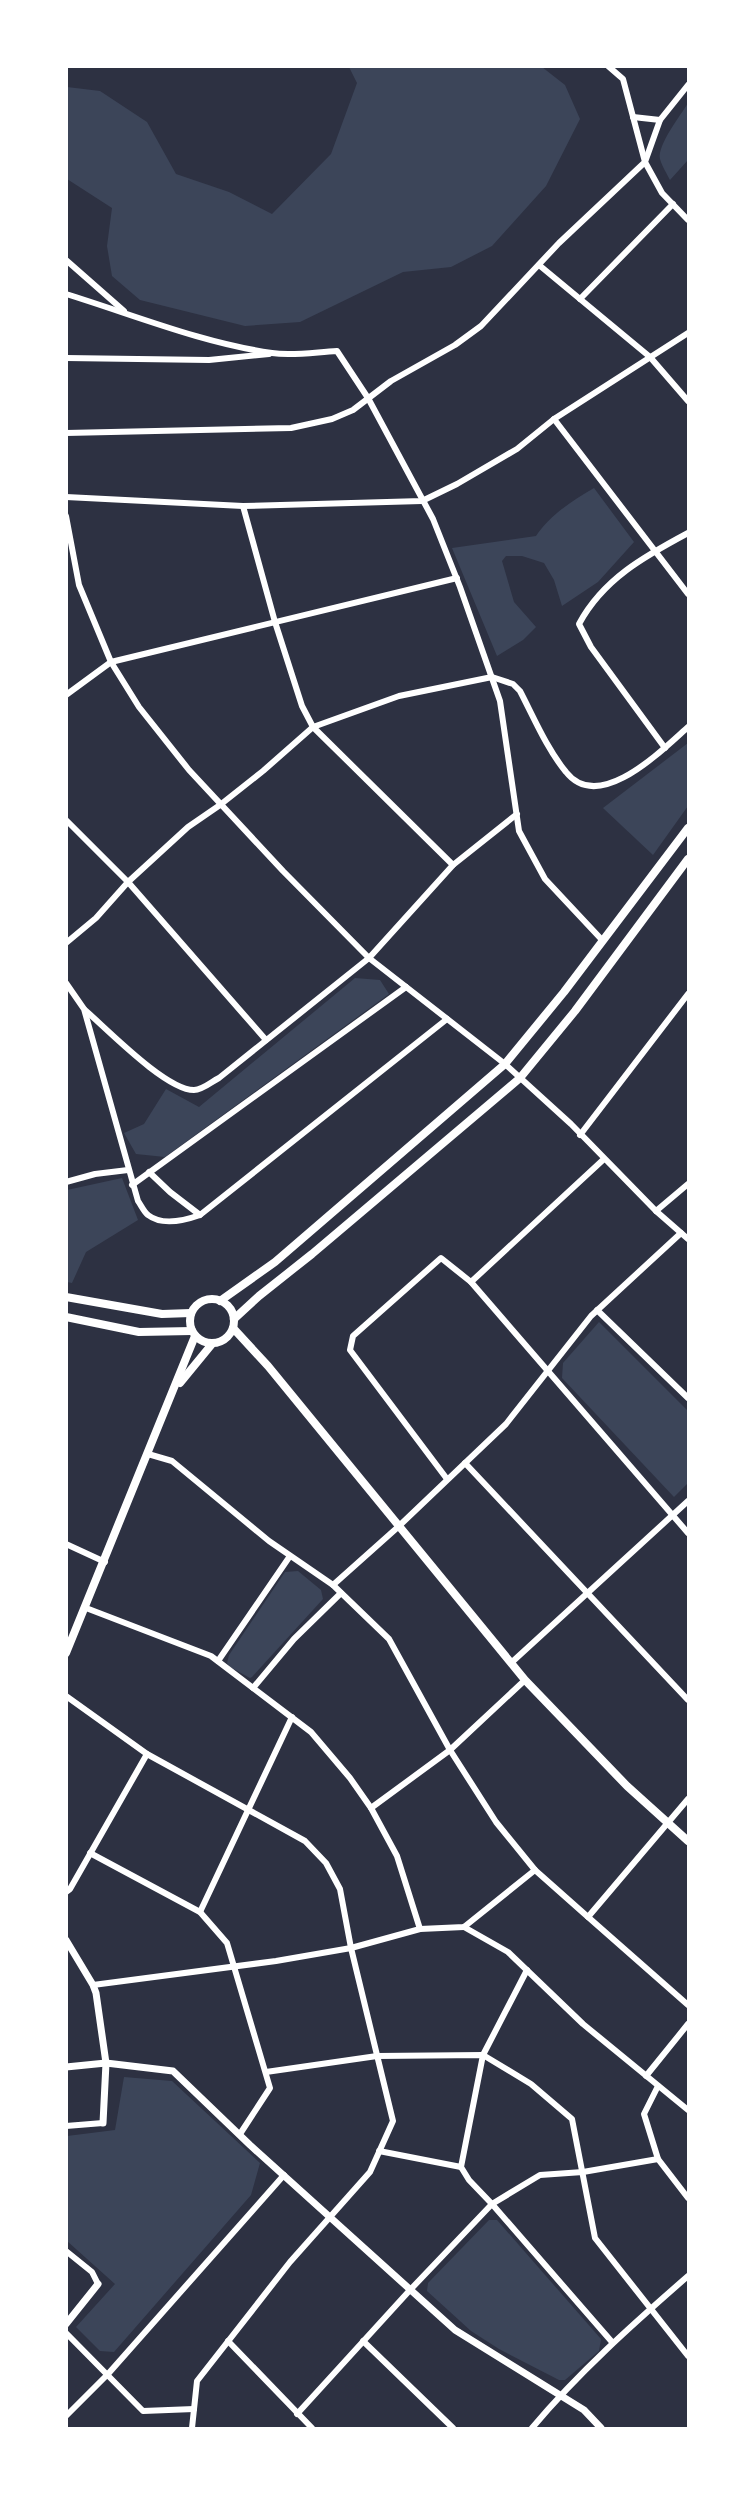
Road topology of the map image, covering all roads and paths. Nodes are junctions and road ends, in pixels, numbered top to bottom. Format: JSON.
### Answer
{"nodes":[{"id":1,"x":608,"y":66,"type":"edge"},
{"id":2,"x":688,"y":87,"type":"edge"},
{"id":3,"x":633,"y":117,"type":"junction"},
{"id":4,"x":660,"y":120,"type":"junction"},
{"id":5,"x":645,"y":162,"type":"junction"},
{"id":6,"x":673,"y":204,"type":"junction"},
{"id":7,"x":688,"y":220,"type":"edge"},
{"id":8,"x":66,"y":260,"type":"edge"},
{"id":9,"x":539,"y":265,"type":"junction"},
{"id":10,"x":66,"y":294,"type":"edge"},
{"id":11,"x":580,"y":299,"type":"junction"},
{"id":12,"x":125,"y":313,"type":"junction"},
{"id":13,"x":688,"y":333,"type":"edge"},
{"id":14,"x":274,"y":354,"type":"junction"},
{"id":15,"x":650,"y":357,"type":"junction"},
{"id":16,"x":66,"y":358,"type":"edge"},
{"id":17,"x":368,"y":398,"type":"junction"},
{"id":18,"x":688,"y":401,"type":"edge"},
{"id":19,"x":554,"y":419,"type":"junction"},
{"id":20,"x":66,"y":433,"type":"edge"},
{"id":21,"x":66,"y":497,"type":"edge"},
{"id":22,"x":422,"y":501,"type":"junction"},
{"id":23,"x":243,"y":506,"type":"junction"},
{"id":24,"x":66,"y":516,"type":"edge"},
{"id":25,"x":688,"y":533,"type":"edge"},
{"id":26,"x":655,"y":551,"type":"junction"},
{"id":27,"x":457,"y":578,"type":"junction"},
{"id":28,"x":688,"y":594,"type":"edge"},
{"id":29,"x":275,"y":622,"type":"junction"},
{"id":30,"x":111,"y":662,"type":"junction"},
{"id":31,"x":492,"y":677,"type":"junction"},
{"id":32,"x":66,"y":695,"type":"edge"},
{"id":33,"x":313,"y":727,"type":"junction"},
{"id":34,"x":688,"y":727,"type":"edge"},
{"id":35,"x":665,"y":748,"type":"junction"},
{"id":36,"x":220,"y":805,"type":"junction"},
{"id":37,"x":517,"y":814,"type":"junction"},
{"id":38,"x":66,"y":820,"type":"edge"},
{"id":39,"x":688,"y":828,"type":"edge"},
{"id":40,"x":688,"y":859,"type":"edge"},
{"id":41,"x":453,"y":865,"type":"junction"},
{"id":42,"x":128,"y":882,"type":"junction"},
{"id":43,"x":603,"y":941,"type":"junction"},
{"id":44,"x":66,"y":943,"type":"edge"},
{"id":45,"x":369,"y":958,"type":"junction"},
{"id":46,"x":66,"y":983,"type":"edge"},
{"id":47,"x":406,"y":987,"type":"junction"},
{"id":48,"x":688,"y":994,"type":"edge"},
{"id":49,"x":84,"y":1009,"type":"junction"},
{"id":50,"x":447,"y":1019,"type":"junction"},
{"id":51,"x":266,"y":1040,"type":"junction"},
{"id":52,"x":505,"y":1064,"type":"junction"},
{"id":53,"x":520,"y":1078,"type":"junction"},
{"id":54,"x":580,"y":1135,"type":"junction"},
{"id":55,"x":604,"y":1159,"type":"junction"},
{"id":56,"x":128,"y":1170,"type":"junction"},
{"id":57,"x":149,"y":1172,"type":"junction"},
{"id":58,"x":66,"y":1182,"type":"edge"},
{"id":59,"x":688,"y":1184,"type":"edge"},
{"id":60,"x":132,"y":1185,"type":"junction"},
{"id":61,"x":656,"y":1211,"type":"junction"},
{"id":62,"x":200,"y":1215,"type":"junction"},
{"id":63,"x":681,"y":1233,"type":"junction"},
{"id":64,"x":688,"y":1239,"type":"edge"},
{"id":65,"x":471,"y":1282,"type":"junction"},
{"id":66,"x":66,"y":1297,"type":"edge"},
{"id":67,"x":220,"y":1301,"type":"junction"},
{"id":68,"x":597,"y":1310,"type":"junction"},
{"id":69,"x":191,"y":1313,"type":"junction"},
{"id":70,"x":68,"y":1317,"type":"edge"},
{"id":71,"x":233,"y":1324,"type":"junction"},
{"id":72,"x":66,"y":1328,"type":"edge"},
{"id":73,"x":193,"y":1333,"type":"junction"},
{"id":74,"x":212,"y":1343,"type":"junction"},
{"id":75,"x":548,"y":1371,"type":"junction"},
{"id":76,"x":174,"y":1391,"type":"junction"},
{"id":77,"x":688,"y":1398,"type":"edge"},
{"id":78,"x":148,"y":1454,"type":"junction"},
{"id":79,"x":465,"y":1462,"type":"junction"},
{"id":80,"x":447,"y":1479,"type":"junction"},
{"id":81,"x":688,"y":1501,"type":"edge"},
{"id":82,"x":673,"y":1514,"type":"junction"},
{"id":83,"x":398,"y":1527,"type":"junction"},
{"id":84,"x":688,"y":1533,"type":"edge"},
{"id":85,"x":66,"y":1544,"type":"edge"},
{"id":86,"x":290,"y":1556,"type":"junction"},
{"id":87,"x":105,"y":1562,"type":"junction"},
{"id":88,"x":333,"y":1585,"type":"junction"},
{"id":89,"x":589,"y":1592,"type":"junction"},
{"id":90,"x":341,"y":1593,"type":"junction"},
{"id":91,"x":86,"y":1608,"type":"junction"},
{"id":92,"x":66,"y":1653,"type":"edge"},
{"id":93,"x":218,"y":1661,"type":"junction"},
{"id":94,"x":511,"y":1663,"type":"junction"},
{"id":95,"x":525,"y":1681,"type":"junction"},
{"id":96,"x":253,"y":1688,"type":"junction"},
{"id":97,"x":66,"y":1696,"type":"edge"},
{"id":98,"x":688,"y":1700,"type":"edge"},
{"id":99,"x":292,"y":1717,"type":"junction"},
{"id":100,"x":450,"y":1750,"type":"junction"},
{"id":101,"x":147,"y":1754,"type":"junction"},
{"id":102,"x":688,"y":1799,"type":"edge"},
{"id":103,"x":371,"y":1808,"type":"junction"},
{"id":104,"x":247,"y":1810,"type":"junction"},
{"id":105,"x":669,"y":1823,"type":"junction"},
{"id":106,"x":688,"y":1841,"type":"edge"},
{"id":107,"x":90,"y":1853,"type":"junction"},
{"id":108,"x":535,"y":1870,"type":"junction"},
{"id":109,"x":66,"y":1892,"type":"edge"},
{"id":110,"x":200,"y":1912,"type":"junction"},
{"id":111,"x":588,"y":1917,"type":"junction"},
{"id":112,"x":464,"y":1927,"type":"junction"},
{"id":113,"x":420,"y":1929,"type":"junction"},
{"id":114,"x":66,"y":1940,"type":"edge"},
{"id":115,"x":351,"y":1948,"type":"junction"},
{"id":116,"x":235,"y":1966,"type":"junction"},
{"id":117,"x":527,"y":1970,"type":"junction"},
{"id":118,"x":93,"y":1984,"type":"junction"},
{"id":119,"x":688,"y":2005,"type":"edge"},
{"id":120,"x":688,"y":2024,"type":"edge"},
{"id":121,"x":483,"y":2055,"type":"junction"},
{"id":122,"x":377,"y":2056,"type":"junction"},
{"id":123,"x":106,"y":2063,"type":"junction"},
{"id":124,"x":66,"y":2067,"type":"edge"},
{"id":125,"x":266,"y":2072,"type":"junction"},
{"id":126,"x":646,"y":2076,"type":"junction"},
{"id":127,"x":658,"y":2085,"type":"junction"},
{"id":128,"x":688,"y":2110,"type":"edge"},
{"id":129,"x":103,"y":2123,"type":"joint"},
{"id":130,"x":66,"y":2126,"type":"edge"},
{"id":131,"x":240,"y":2134,"type":"junction"},
{"id":132,"x":379,"y":2151,"type":"junction"},
{"id":133,"x":658,"y":2159,"type":"junction"},
{"id":134,"x":461,"y":2167,"type":"junction"},
{"id":135,"x":583,"y":2172,"type":"junction"},
{"id":136,"x":284,"y":2175,"type":"junction"},
{"id":137,"x":688,"y":2198,"type":"edge"},
{"id":138,"x":492,"y":2204,"type":"junction"},
{"id":139,"x":330,"y":2218,"type":"junction"},
{"id":140,"x":66,"y":2251,"type":"edge"},
{"id":141,"x":688,"y":2276,"type":"edge"},
{"id":142,"x":98,"y":2284,"type":"joint"},
{"id":143,"x":410,"y":2290,"type":"junction"},
{"id":144,"x":651,"y":2309,"type":"junction"},
{"id":145,"x":66,"y":2324,"type":"edge"},
{"id":146,"x":66,"y":2333,"type":"edge"},
{"id":147,"x":228,"y":2341,"type":"junction"},
{"id":148,"x":363,"y":2341,"type":"junction"},
{"id":149,"x":612,"y":2342,"type":"junction"},
{"id":150,"x":688,"y":2356,"type":"edge"},
{"id":151,"x":108,"y":2374,"type":"junction"},
{"id":152,"x":559,"y":2395,"type":"junction"},
{"id":153,"x":194,"y":2409,"type":"junction"},
{"id":154,"x":297,"y":2414,"type":"junction"},
{"id":155,"x":66,"y":2416,"type":"edge"},
{"id":156,"x":192,"y":2428,"type":"edge"},
{"id":157,"x":312,"y":2428,"type":"edge"},
{"id":158,"x":453,"y":2428,"type":"edge"},
{"id":159,"x":532,"y":2428,"type":"edge"},
{"id":160,"x":601,"y":2428,"type":"edge"}],
"edges":[{"from":1,"to":3,"type":"street"},
{"from":2,"to":4,"type":"street"},
{"from":3,"to":4,"type":"street"},
{"from":3,"to":5,"type":"street"},
{"from":4,"to":5,"type":"street"},
{"from":5,"to":6,"type":"street"},
{"from":5,"to":9,"type":"street"},
{"from":6,"to":7,"type":"street"},
{"from":6,"to":11,"type":"street"},
{"from":8,"to":12,"type":"street"},
{"from":9,"to":11,"type":"street"},
{"from":9,"to":17,"type":"street"},
{"from":10,"to":12,"type":"street"},
{"from":11,"to":15,"type":"street"},
{"from":12,"to":14,"type":"street"},
{"from":13,"to":15,"type":"street"},
{"from":14,"to":16,"type":"street"},
{"from":14,"to":17,"type":"street"},
{"from":15,"to":18,"type":"street"},
{"from":15,"to":19,"type":"street"},
{"from":17,"to":20,"type":"street"},
{"from":17,"to":22,"type":"street"},
{"from":19,"to":22,"type":"street"},
{"from":19,"to":26,"type":"street"},
{"from":21,"to":23,"type":"street"},
{"from":22,"to":23,"type":"street"},
{"from":22,"to":27,"type":"street"},
{"from":23,"to":29,"type":"street"},
{"from":24,"to":30,"type":"street"},
{"from":25,"to":26,"type":"street"},
{"from":26,"to":28,"type":"street"},
{"from":26,"to":35,"type":"street"},
{"from":27,"to":29,"type":"street"},
{"from":27,"to":31,"type":"street"},
{"from":29,"to":30,"type":"street"},
{"from":29,"to":33,"type":"street"},
{"from":30,"to":32,"type":"street"},
{"from":30,"to":36,"type":"street"},
{"from":31,"to":33,"type":"street"},
{"from":31,"to":35,"type":"street"},
{"from":31,"to":37,"type":"street"},
{"from":33,"to":36,"type":"street"},
{"from":33,"to":41,"type":"street"},
{"from":34,"to":35,"type":"street"},
{"from":36,"to":42,"type":"street"},
{"from":36,"to":45,"type":"street"},
{"from":37,"to":41,"type":"street"},
{"from":37,"to":43,"type":"street"},
{"from":38,"to":42,"type":"street"},
{"from":39,"to":43,"type":"main road"},
{"from":40,"to":53,"type":"main road"},
{"from":41,"to":45,"type":"street"},
{"from":42,"to":44,"type":"street"},
{"from":42,"to":51,"type":"street"},
{"from":43,"to":52,"type":"main road"},
{"from":45,"to":47,"type":"street"},
{"from":45,"to":51,"type":"street"},
{"from":46,"to":49,"type":"street"},
{"from":47,"to":50,"type":"street"},
{"from":47,"to":57,"type":"street"},
{"from":48,"to":54,"type":"street"},
{"from":49,"to":51,"type":"street"},
{"from":49,"to":56,"type":"street"},
{"from":50,"to":52,"type":"street"},
{"from":50,"to":62,"type":"street"},
{"from":52,"to":53,"type":"street"},
{"from":52,"to":67,"type":"main road"},
{"from":53,"to":54,"type":"street"},
{"from":53,"to":71,"type":"main road"},
{"from":54,"to":55,"type":"street"},
{"from":55,"to":61,"type":"street"},
{"from":55,"to":65,"type":"street"},
{"from":56,"to":58,"type":"street"},
{"from":56,"to":60,"type":"street"},
{"from":57,"to":60,"type":"street"},
{"from":57,"to":62,"type":"street"},
{"from":59,"to":61,"type":"street"},
{"from":60,"to":62,"type":"street"},
{"from":61,"to":63,"type":"street"},
{"from":63,"to":64,"type":"street"},
{"from":63,"to":68,"type":"street"},
{"from":65,"to":75,"type":"street"},
{"from":65,"to":80,"type":"street"},
{"from":66,"to":69,"type":"main road"},
{"from":67,"to":69,"type":"main road"},
{"from":67,"to":71,"type":"main road"},
{"from":68,"to":75,"type":"street"},
{"from":68,"to":77,"type":"street"},
{"from":69,"to":73,"type":"main road"},
{"from":70,"to":72,"type":"street"},
{"from":70,"to":73,"type":"main road"},
{"from":71,"to":74,"type":"main road"},
{"from":71,"to":83,"type":"main road"},
{"from":73,"to":74,"type":"main road"},
{"from":73,"to":76,"type":"main road"},
{"from":74,"to":76,"type":"main road"},
{"from":75,"to":79,"type":"street"},
{"from":75,"to":82,"type":"street"},
{"from":76,"to":78,"type":"main road"},
{"from":78,"to":86,"type":"street"},
{"from":78,"to":87,"type":"main road"},
{"from":79,"to":80,"type":"street"},
{"from":79,"to":89,"type":"street"},
{"from":80,"to":83,"type":"street"},
{"from":81,"to":82,"type":"street"},
{"from":82,"to":84,"type":"street"},
{"from":82,"to":89,"type":"street"},
{"from":83,"to":88,"type":"street"},
{"from":83,"to":94,"type":"main road"},
{"from":85,"to":87,"type":"street"},
{"from":86,"to":88,"type":"street"},
{"from":86,"to":93,"type":"street"},
{"from":87,"to":91,"type":"main road"},
{"from":88,"to":90,"type":"street"},
{"from":89,"to":94,"type":"street"},
{"from":89,"to":98,"type":"street"},
{"from":90,"to":96,"type":"street"},
{"from":90,"to":100,"type":"street"},
{"from":91,"to":92,"type":"main road"},
{"from":91,"to":93,"type":"street"},
{"from":93,"to":96,"type":"street"},
{"from":94,"to":95,"type":"main road"},
{"from":95,"to":100,"type":"street"},
{"from":95,"to":105,"type":"main road"},
{"from":96,"to":99,"type":"street"},
{"from":97,"to":101,"type":"street"},
{"from":99,"to":103,"type":"street"},
{"from":99,"to":104,"type":"street"},
{"from":100,"to":103,"type":"street"},
{"from":100,"to":108,"type":"street"},
{"from":101,"to":104,"type":"street"},
{"from":101,"to":107,"type":"street"},
{"from":102,"to":105,"type":"street"},
{"from":103,"to":113,"type":"street"},
{"from":104,"to":110,"type":"street"},
{"from":104,"to":115,"type":"street"},
{"from":105,"to":106,"type":"main road"},
{"from":105,"to":111,"type":"street"},
{"from":107,"to":109,"type":"street"},
{"from":107,"to":110,"type":"street"},
{"from":108,"to":111,"type":"street"},
{"from":108,"to":112,"type":"street"},
{"from":110,"to":116,"type":"street"},
{"from":111,"to":119,"type":"street"},
{"from":112,"to":113,"type":"street"},
{"from":112,"to":117,"type":"street"},
{"from":113,"to":115,"type":"street"},
{"from":114,"to":118,"type":"street"},
{"from":115,"to":116,"type":"street"},
{"from":115,"to":122,"type":"street"},
{"from":116,"to":118,"type":"street"},
{"from":116,"to":125,"type":"street"},
{"from":117,"to":121,"type":"street"},
{"from":117,"to":126,"type":"street"},
{"from":118,"to":123,"type":"street"},
{"from":120,"to":126,"type":"street"},
{"from":121,"to":122,"type":"street"},
{"from":121,"to":134,"type":"street"},
{"from":121,"to":135,"type":"street"},
{"from":122,"to":125,"type":"street"},
{"from":122,"to":132,"type":"street"},
{"from":123,"to":124,"type":"street"},
{"from":123,"to":129,"type":"street"},
{"from":123,"to":131,"type":"street"},
{"from":125,"to":131,"type":"street"},
{"from":126,"to":127,"type":"street"},
{"from":127,"to":128,"type":"street"},
{"from":127,"to":133,"type":"street"},
{"from":129,"to":130,"type":"street"},
{"from":131,"to":136,"type":"street"},
{"from":132,"to":134,"type":"street"},
{"from":132,"to":139,"type":"street"},
{"from":133,"to":135,"type":"street"},
{"from":133,"to":137,"type":"street"},
{"from":134,"to":138,"type":"street"},
{"from":135,"to":138,"type":"street"},
{"from":135,"to":144,"type":"street"},
{"from":136,"to":139,"type":"street"},
{"from":136,"to":151,"type":"street"},
{"from":138,"to":143,"type":"street"},
{"from":138,"to":149,"type":"street"},
{"from":139,"to":143,"type":"street"},
{"from":139,"to":147,"type":"street"},
{"from":140,"to":142,"type":"street"},
{"from":141,"to":144,"type":"street"},
{"from":142,"to":145,"type":"street"},
{"from":143,"to":148,"type":"street"},
{"from":143,"to":152,"type":"street"},
{"from":144,"to":149,"type":"street"},
{"from":144,"to":150,"type":"street"},
{"from":146,"to":151,"type":"street"},
{"from":147,"to":153,"type":"street"},
{"from":147,"to":154,"type":"street"},
{"from":148,"to":154,"type":"street"},
{"from":148,"to":158,"type":"street"},
{"from":149,"to":152,"type":"street"},
{"from":151,"to":153,"type":"street"},
{"from":151,"to":155,"type":"street"},
{"from":152,"to":159,"type":"street"},
{"from":152,"to":160,"type":"street"},
{"from":153,"to":156,"type":"street"},
{"from":154,"to":157,"type":"street"}]}
